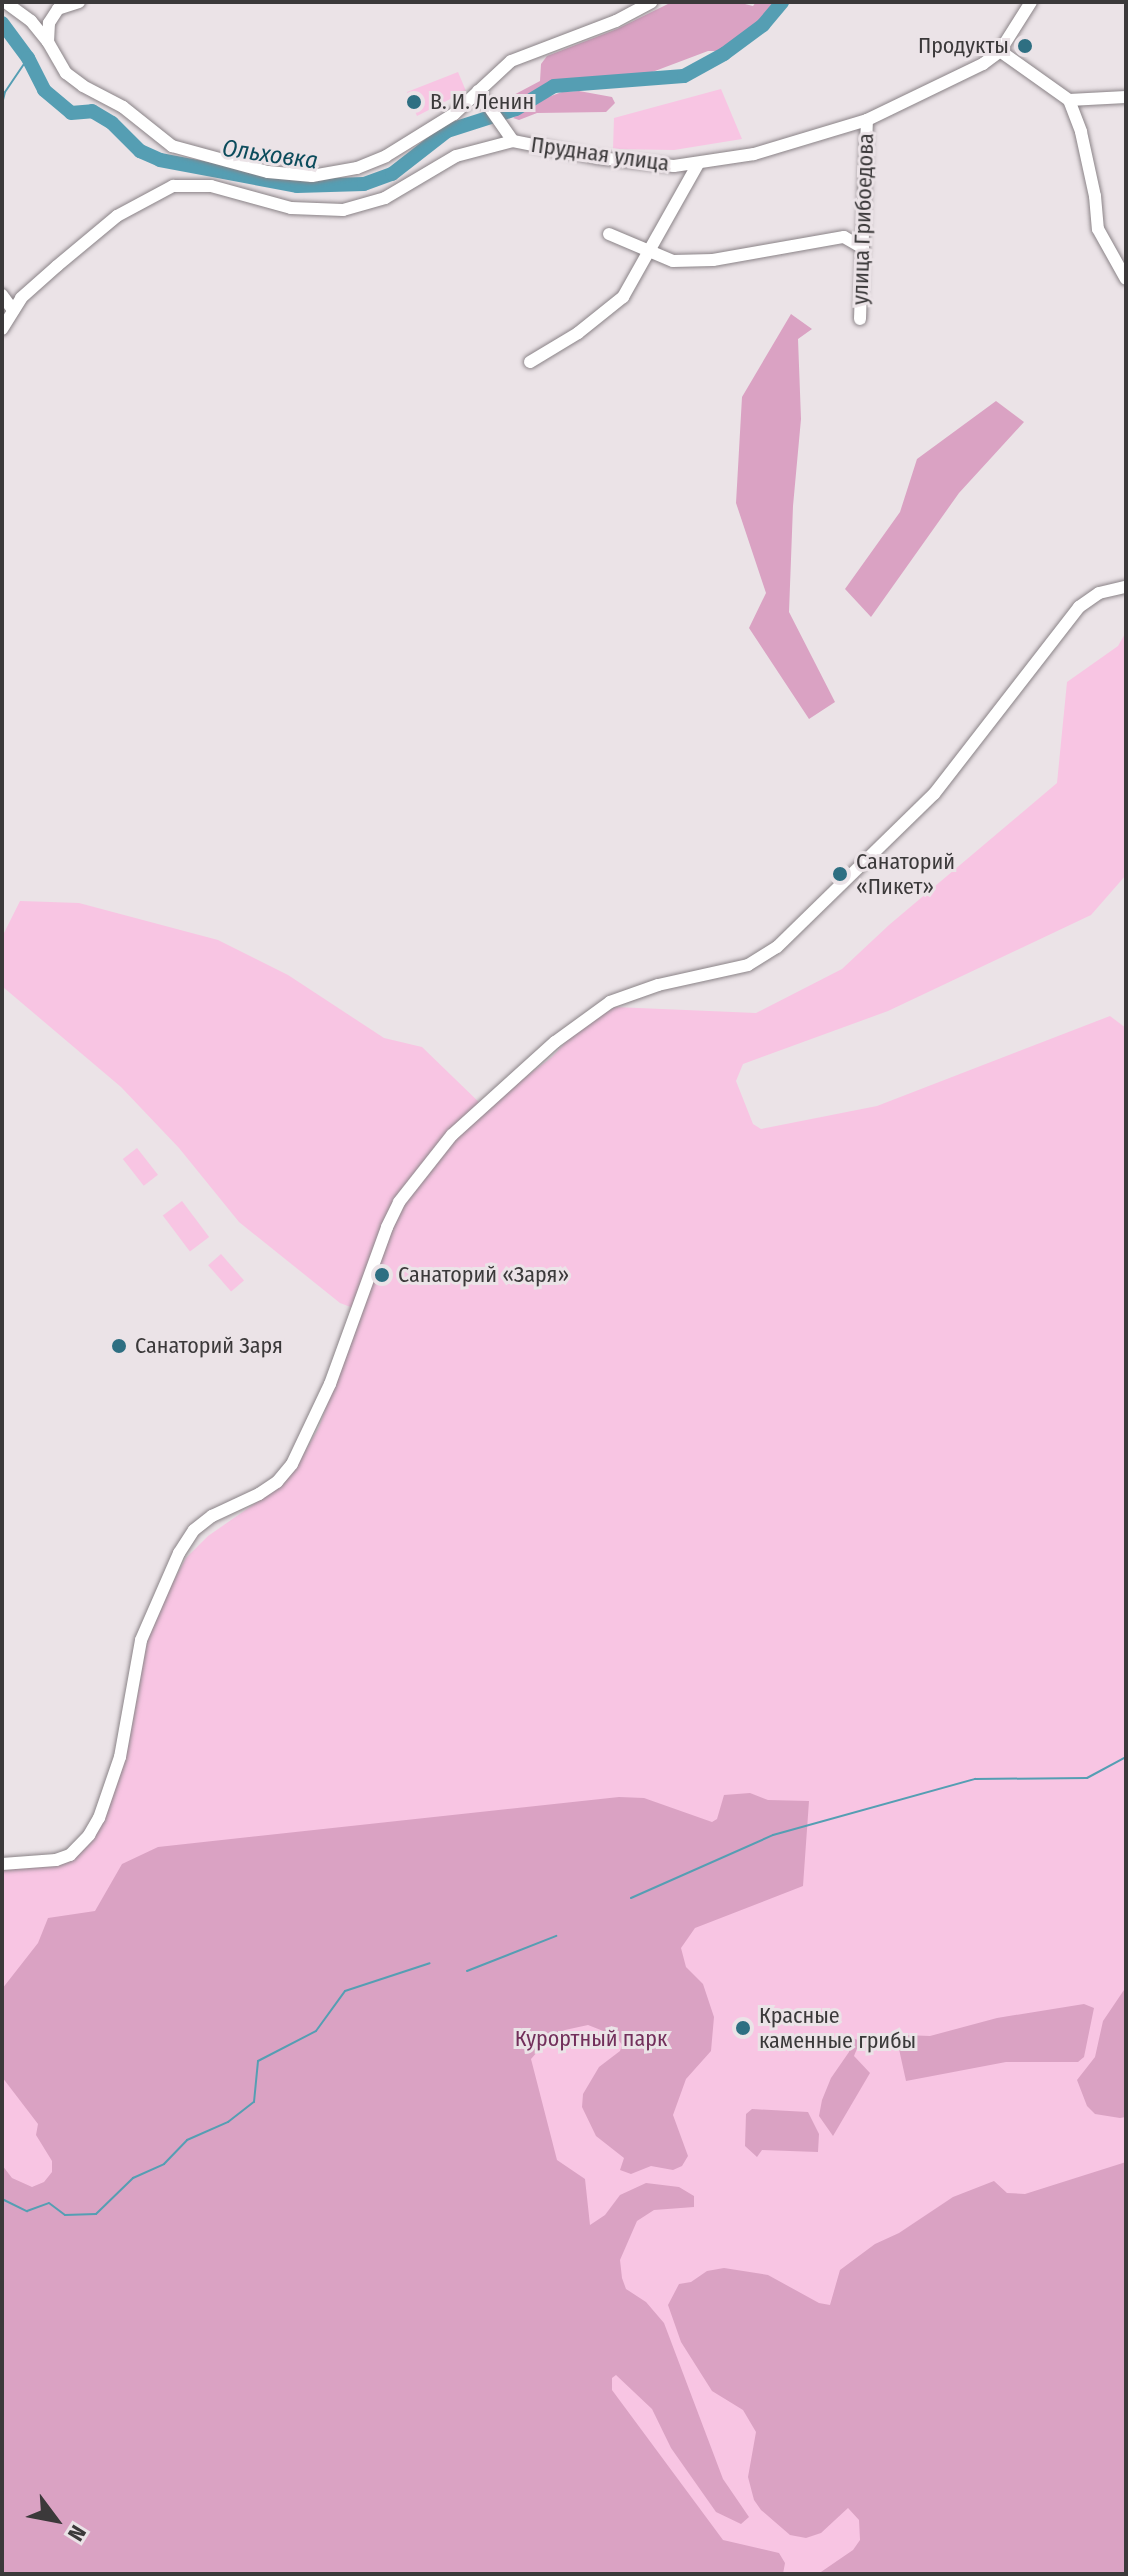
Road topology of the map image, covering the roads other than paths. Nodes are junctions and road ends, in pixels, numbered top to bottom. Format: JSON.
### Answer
{"nodes":[{"id":1,"x":5,"y":2,"type":"edge"},
{"id":2,"x":79,"y":2,"type":"edge"},
{"id":3,"x":651,"y":2,"type":"edge"},
{"id":4,"x":1031,"y":2,"type":"edge"},
{"id":5,"x":48,"y":42,"type":"junction"},
{"id":6,"x":1000,"y":51,"type":"junction"},
{"id":7,"x":478,"y":91,"type":"junction"},
{"id":8,"x":1126,"y":97,"type":"edge"},
{"id":9,"x":1069,"y":100,"type":"junction"},
{"id":10,"x":867,"y":120,"type":"junction"},
{"id":11,"x":513,"y":141,"type":"junction"},
{"id":12,"x":698,"y":164,"type":"junction"},
{"id":13,"x":609,"y":234,"type":"dead end"},
{"id":14,"x":863,"y":248,"type":"junction"},
{"id":15,"x":649,"y":254,"type":"junction"},
{"id":16,"x":1126,"y":279,"type":"edge"},
{"id":17,"x":2,"y":295,"type":"edge"},
{"id":18,"x":13,"y":310,"type":"junction"},
{"id":19,"x":860,"y":319,"type":"dead end"},
{"id":20,"x":2,"y":329,"type":"edge"},
{"id":21,"x":530,"y":362,"type":"dead end"},
{"id":22,"x":1126,"y":587,"type":"edge"},
{"id":23,"x":2,"y":1864,"type":"edge"}],
"edges":[{"from":1,"to":5,"type":"street"},
{"from":2,"to":5,"type":"street"},
{"from":3,"to":7,"type":"street"},
{"from":4,"to":6,"type":"street","name":"Прудная улица"},
{"from":5,"to":7,"type":"street"},
{"from":6,"to":9,"type":"street"},
{"from":6,"to":10,"type":"street","name":"Прудная улица"},
{"from":7,"to":11,"type":"street"},
{"from":8,"to":9,"type":"street"},
{"from":9,"to":16,"type":"street"},
{"from":10,"to":12,"type":"street","name":"Прудная улица"},
{"from":10,"to":14,"type":"street","name":"улица Грибоедова"},
{"from":11,"to":12,"type":"street","name":"Прудная улица"},
{"from":11,"to":18,"type":"street","name":"Прудная улица"},
{"from":12,"to":15,"type":"street"},
{"from":13,"to":15,"type":"street"},
{"from":14,"to":15,"type":"street"},
{"from":14,"to":19,"type":"street","name":"улица Грибоедова"},
{"from":15,"to":21,"type":"street"},
{"from":17,"to":18,"type":"street"},
{"from":18,"to":20,"type":"street","name":"Прудная улица"},
{"from":22,"to":23,"type":"street"}]}
